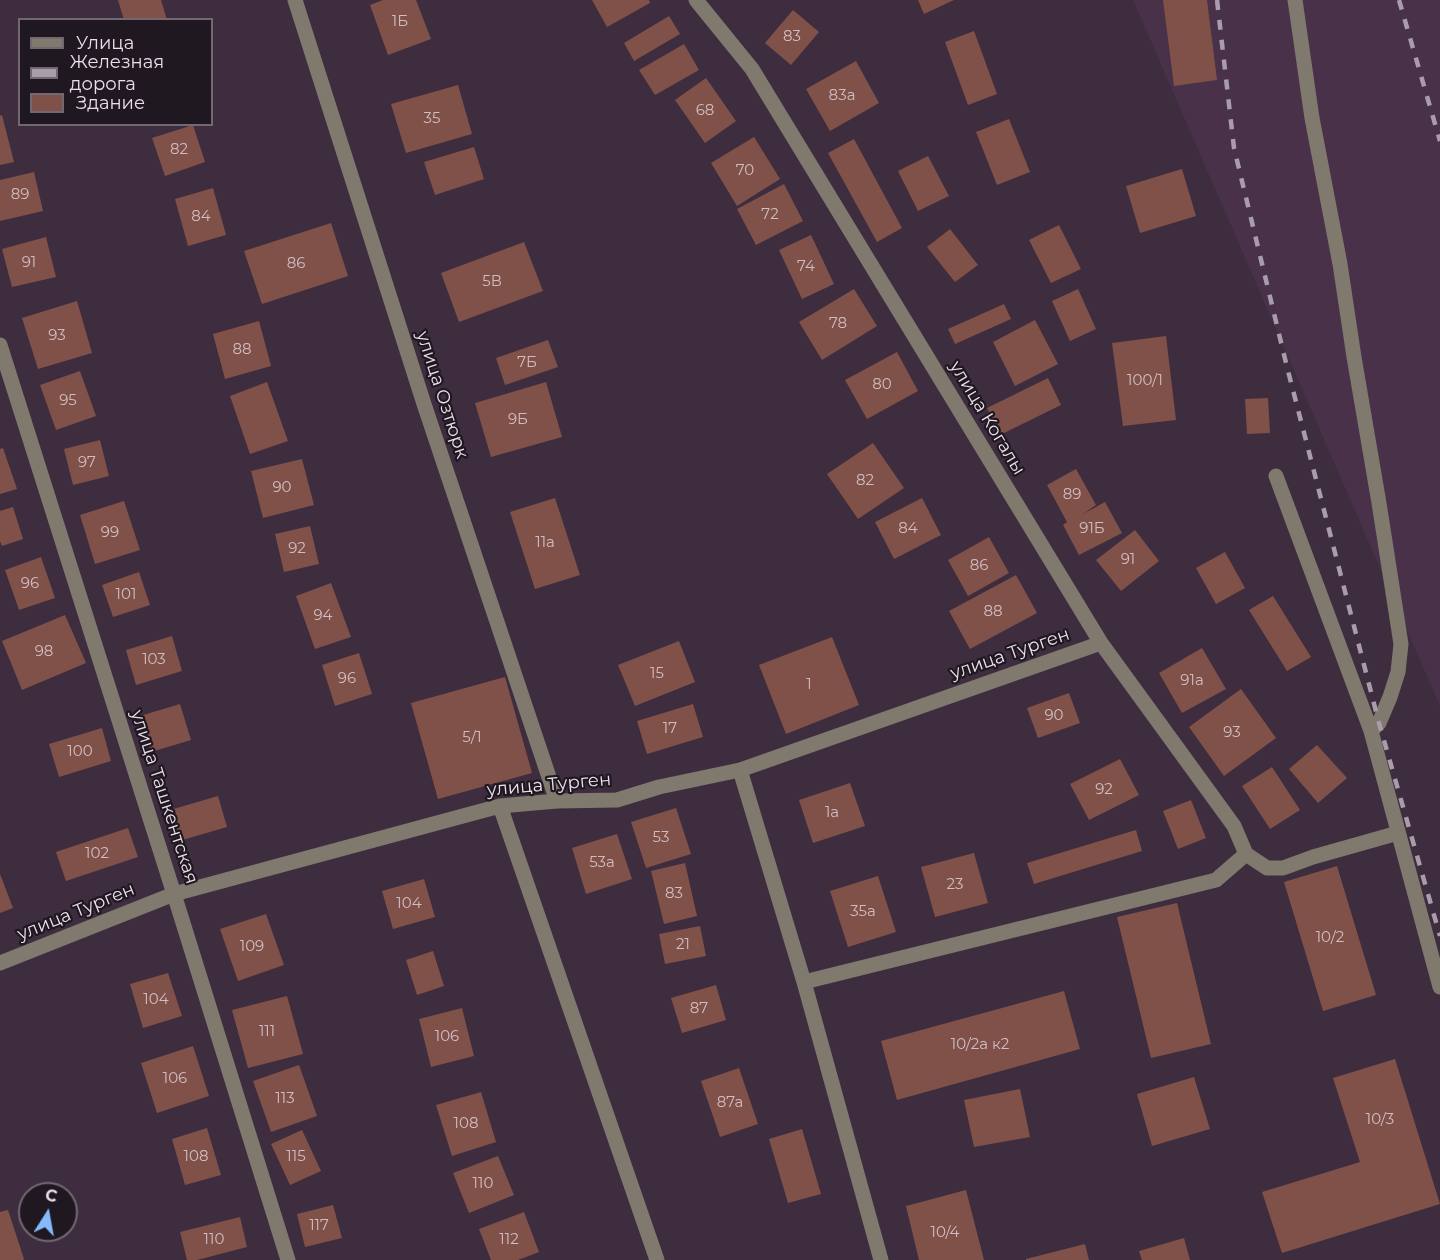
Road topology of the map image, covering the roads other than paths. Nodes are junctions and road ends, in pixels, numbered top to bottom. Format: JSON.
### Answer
{"nodes":[{"id":1,"x":295,"y":0,"type":"edge"},
{"id":2,"x":696,"y":0,"type":"edge"},
{"id":3,"x":1295,"y":0,"type":"edge"},
{"id":4,"x":0,"y":345,"type":"edge"},
{"id":5,"x":1276,"y":476,"type":"dead end"},
{"id":6,"x":1101,"y":643,"type":"junction"},
{"id":7,"x":1371,"y":731,"type":"junction"},
{"id":8,"x":740,"y":770,"type":"junction"},
{"id":9,"x":557,"y":801,"type":"junction"},
{"id":10,"x":500,"y":806,"type":"junction"},
{"id":11,"x":1398,"y":833,"type":"junction"},
{"id":12,"x":1246,"y":854,"type":"junction"},
{"id":13,"x":174,"y":894,"type":"junction"},
{"id":14,"x":0,"y":963,"type":"edge"},
{"id":15,"x":804,"y":982,"type":"junction"},
{"id":16,"x":1440,"y":987,"type":"edge"},
{"id":17,"x":288,"y":1260,"type":"edge"},
{"id":18,"x":657,"y":1260,"type":"edge"},
{"id":19,"x":881,"y":1260,"type":"edge"}],
"edges":[{"from":1,"to":9,"type":"street","name":"улица Озтюрк"},
{"from":2,"to":6,"type":"street","name":"улица Когалы"},
{"from":3,"to":7,"type":"street"},
{"from":4,"to":13,"type":"street","name":"улица Ташкентская"},
{"from":5,"to":7,"type":"street"},
{"from":6,"to":8,"type":"street","name":"улица Турген"},
{"from":6,"to":12,"type":"street","name":"улица Когалы"},
{"from":7,"to":11,"type":"street"},
{"from":8,"to":9,"type":"street","name":"улица Турген"},
{"from":8,"to":15,"type":"street"},
{"from":9,"to":10,"type":"street","name":"улица Турген"},
{"from":10,"to":13,"type":"street","name":"улица Турген"},
{"from":10,"to":18,"type":"street"},
{"from":11,"to":12,"type":"street"},
{"from":11,"to":16,"type":"street"},
{"from":12,"to":15,"type":"street"},
{"from":13,"to":14,"type":"street","name":"улица Турген"},
{"from":13,"to":17,"type":"street","name":"улица Ташкентская"},
{"from":15,"to":19,"type":"street"}]}
